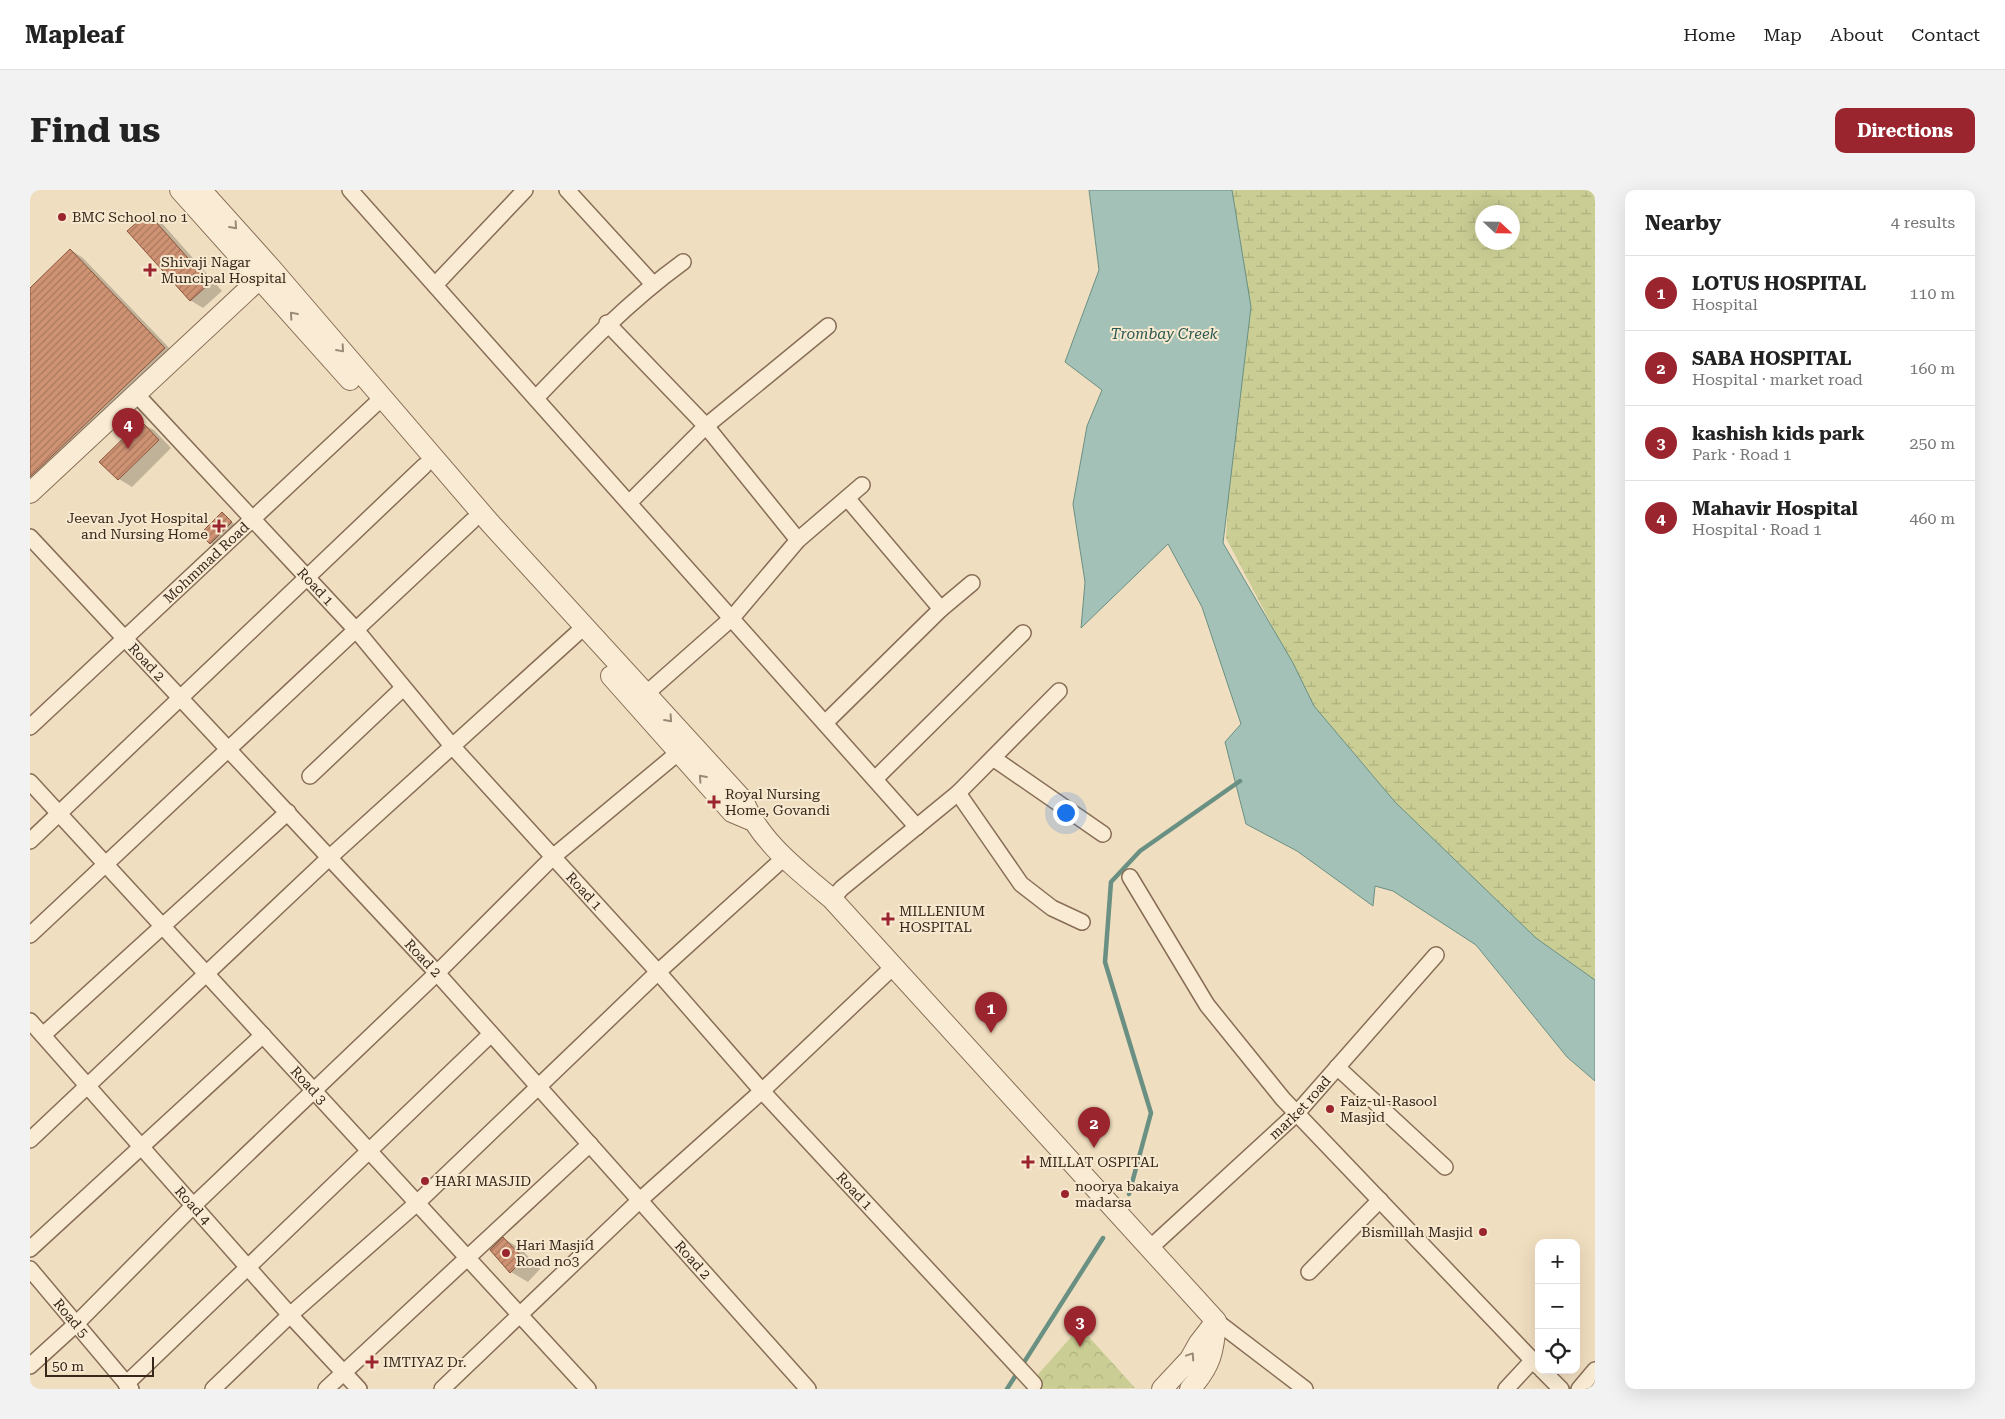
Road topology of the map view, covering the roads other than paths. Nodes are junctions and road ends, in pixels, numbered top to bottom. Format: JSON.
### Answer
{"nodes":[{"id":1,"x":180,"y":190,"type":"edge"},
{"id":2,"x":201,"y":190,"type":"edge"},
{"id":3,"x":350,"y":190,"type":"edge"},
{"id":4,"x":525,"y":190,"type":"edge"},
{"id":5,"x":567,"y":190,"type":"edge"},
{"id":6,"x":683,"y":262,"type":"dead end"},
{"id":7,"x":266,"y":273,"type":"junction"},
{"id":8,"x":653,"y":284,"type":"junction"},
{"id":9,"x":435,"y":285,"type":"junction"},
{"id":10,"x":608,"y":324,"type":"junction"},
{"id":11,"x":828,"y":326,"type":"dead end"},
{"id":12,"x":137,"y":394,"type":"junction"},
{"id":13,"x":536,"y":398,"type":"junction"},
{"id":14,"x":378,"y":402,"type":"junction"},
{"id":15,"x":706,"y":426,"type":"junction"},
{"id":16,"x":424,"y":466,"type":"junction"},
{"id":17,"x":862,"y":485,"type":"dead end"},
{"id":18,"x":30,"y":493,"type":"edge"},
{"id":19,"x":847,"y":498,"type":"junction"},
{"id":20,"x":629,"y":503,"type":"junction"},
{"id":21,"x":253,"y":520,"type":"junction"},
{"id":22,"x":472,"y":521,"type":"junction"},
{"id":23,"x":30,"y":537,"type":"edge"},
{"id":24,"x":798,"y":540,"type":"junction"},
{"id":25,"x":306,"y":577,"type":"junction"},
{"id":26,"x":972,"y":583,"type":"dead end"},
{"id":27,"x":941,"y":609,"type":"junction"},
{"id":28,"x":732,"y":618,"type":"junction"},
{"id":29,"x":357,"y":631,"type":"junction"},
{"id":30,"x":580,"y":631,"type":"junction"},
{"id":31,"x":1023,"y":633,"type":"dead end"},
{"id":32,"x":125,"y":638,"type":"junction"},
{"id":33,"x":403,"y":688,"type":"junction"},
{"id":34,"x":1059,"y":691,"type":"dead end"},
{"id":35,"x":181,"y":698,"type":"junction"},
{"id":36,"x":640,"y":698,"type":"junction"},
{"id":37,"x":825,"y":723,"type":"junction"},
{"id":38,"x":30,"y":727,"type":"edge"},
{"id":39,"x":453,"y":747,"type":"junction"},
{"id":40,"x":229,"y":748,"type":"junction"},
{"id":41,"x":685,"y":748,"type":"junction"},
{"id":42,"x":993,"y":758,"type":"junction"},
{"id":43,"x":310,"y":776,"type":"dead end"},
{"id":44,"x":874,"y":779,"type":"junction"},
{"id":45,"x":30,"y":782,"type":"edge"},
{"id":46,"x":958,"y":793,"type":"junction"},
{"id":47,"x":288,"y":812,"type":"junction"},
{"id":48,"x":58,"y":813,"type":"junction"},
{"id":49,"x":917,"y":827,"type":"junction"},
{"id":50,"x":1103,"y":834,"type":"dead end"},
{"id":51,"x":30,"y":841,"type":"edge"},
{"id":52,"x":554,"y":856,"type":"junction"},
{"id":53,"x":330,"y":857,"type":"junction"},
{"id":54,"x":784,"y":858,"type":"junction"},
{"id":55,"x":106,"y":864,"type":"junction"},
{"id":56,"x":1130,"y":878,"type":"dead end"},
{"id":57,"x":832,"y":899,"type":"junction"},
{"id":58,"x":1082,"y":922,"type":"dead end"},
{"id":59,"x":162,"y":926,"type":"junction"},
{"id":60,"x":30,"y":935,"type":"edge"},
{"id":61,"x":1436,"y":955,"type":"dead end"},
{"id":62,"x":893,"y":967,"type":"junction"},
{"id":63,"x":658,"y":972,"type":"junction"},
{"id":64,"x":436,"y":973,"type":"junction"},
{"id":65,"x":206,"y":974,"type":"junction"},
{"id":66,"x":30,"y":1021,"type":"edge"},
{"id":67,"x":491,"y":1034,"type":"junction"},
{"id":68,"x":42,"y":1035,"type":"junction"},
{"id":69,"x":263,"y":1035,"type":"junction"},
{"id":70,"x":1337,"y":1067,"type":"junction"},
{"id":71,"x":537,"y":1085,"type":"junction"},
{"id":72,"x":87,"y":1087,"type":"junction"},
{"id":73,"x":314,"y":1091,"type":"junction"},
{"id":74,"x":762,"y":1091,"type":"junction"},
{"id":75,"x":1297,"y":1113,"type":"junction"},
{"id":76,"x":30,"y":1140,"type":"edge"},
{"id":77,"x":590,"y":1144,"type":"junction"},
{"id":78,"x":142,"y":1148,"type":"junction"},
{"id":79,"x":369,"y":1151,"type":"junction"},
{"id":80,"x":1445,"y":1167,"type":"dead end"},
{"id":81,"x":640,"y":1200,"type":"junction"},
{"id":82,"x":1380,"y":1200,"type":"junction"},
{"id":83,"x":417,"y":1203,"type":"junction"},
{"id":84,"x":194,"y":1205,"type":"junction"},
{"id":85,"x":1151,"y":1247,"type":"junction"},
{"id":86,"x":30,"y":1249,"type":"edge"},
{"id":87,"x":468,"y":1259,"type":"junction"},
{"id":88,"x":248,"y":1266,"type":"junction"},
{"id":89,"x":30,"y":1269,"type":"edge"},
{"id":90,"x":1310,"y":1272,"type":"dead end"},
{"id":91,"x":290,"y":1315,"type":"junction"},
{"id":92,"x":520,"y":1315,"type":"junction"},
{"id":93,"x":1216,"y":1321,"type":"junction"},
{"id":94,"x":75,"y":1325,"type":"junction"},
{"id":95,"x":1535,"y":1363,"type":"edge"},
{"id":96,"x":30,"y":1366,"type":"edge"},
{"id":97,"x":1535,"y":1368,"type":"edge"},
{"id":98,"x":1595,"y":1370,"type":"edge"},
{"id":99,"x":344,"y":1372,"type":"junction"},
{"id":100,"x":1546,"y":1374,"type":"edge"},
{"id":101,"x":1034,"y":1384,"type":"dead end"},
{"id":102,"x":128,"y":1387,"type":"edge"},
{"id":103,"x":213,"y":1389,"type":"edge"},
{"id":104,"x":326,"y":1389,"type":"edge"},
{"id":105,"x":359,"y":1389,"type":"edge"},
{"id":106,"x":442,"y":1389,"type":"edge"},
{"id":107,"x":588,"y":1389,"type":"edge"},
{"id":108,"x":808,"y":1389,"type":"edge"},
{"id":109,"x":1162,"y":1389,"type":"edge"},
{"id":110,"x":1190,"y":1389,"type":"edge"},
{"id":111,"x":1305,"y":1389,"type":"edge"},
{"id":112,"x":1506,"y":1389,"type":"edge"},
{"id":113,"x":1561,"y":1389,"type":"edge"},
{"id":114,"x":1579,"y":1389,"type":"edge"}],
"edges":[{"from":1,"to":7,"type":"street"},
{"from":2,"to":7,"type":"street","one_way":true},
{"from":3,"to":9,"type":"street"},
{"from":4,"to":9,"type":"street"},
{"from":5,"to":8,"type":"street"},
{"from":6,"to":8,"type":"street"},
{"from":7,"to":12,"type":"street"},
{"from":7,"to":14,"type":"street"},
{"from":8,"to":10,"type":"street"},
{"from":9,"to":13,"type":"street"},
{"from":10,"to":13,"type":"street"},
{"from":10,"to":15,"type":"street"},
{"from":11,"to":15,"type":"street"},
{"from":12,"to":18,"type":"street"},
{"from":12,"to":21,"type":"street","name":"Road 1"},
{"from":13,"to":20,"type":"street"},
{"from":14,"to":16,"type":"street"},
{"from":14,"to":21,"type":"street","name":"Mohmmad Road"},
{"from":14,"to":30,"type":"street"},
{"from":15,"to":20,"type":"street"},
{"from":15,"to":24,"type":"street"},
{"from":16,"to":22,"type":"street"},
{"from":16,"to":25,"type":"street"},
{"from":17,"to":19,"type":"street"},
{"from":19,"to":24,"type":"street"},
{"from":19,"to":27,"type":"street"},
{"from":20,"to":28,"type":"street"},
{"from":21,"to":25,"type":"street","name":"Road 1"},
{"from":21,"to":32,"type":"street","name":"Mohmmad Road"},
{"from":22,"to":29,"type":"street"},
{"from":22,"to":30,"type":"street"},
{"from":23,"to":32,"type":"street","name":"Road 2"},
{"from":24,"to":28,"type":"street"},
{"from":25,"to":29,"type":"street","name":"Road 1"},
{"from":25,"to":35,"type":"street"},
{"from":26,"to":27,"type":"street"},
{"from":27,"to":37,"type":"street"},
{"from":28,"to":36,"type":"street"},
{"from":28,"to":37,"type":"street"},
{"from":29,"to":33,"type":"street","name":"Road 1"},
{"from":29,"to":40,"type":"street"},
{"from":30,"to":36,"type":"street"},
{"from":30,"to":39,"type":"street"},
{"from":31,"to":44,"type":"street"},
{"from":32,"to":35,"type":"street","name":"Road 2"},
{"from":32,"to":38,"type":"street","name":"Mohmmad Road"},
{"from":33,"to":39,"type":"street","name":"Road 1"},
{"from":33,"to":43,"type":"street"},
{"from":34,"to":42,"type":"street"},
{"from":35,"to":40,"type":"street","name":"Road 2"},
{"from":35,"to":48,"type":"street"},
{"from":36,"to":41,"type":"street"},
{"from":37,"to":44,"type":"street"},
{"from":39,"to":52,"type":"street","name":"Road 1"},
{"from":39,"to":53,"type":"street"},
{"from":40,"to":47,"type":"street","name":"Road 2"},
{"from":40,"to":55,"type":"street"},
{"from":41,"to":52,"type":"street"},
{"from":41,"to":54,"type":"street"},
{"from":42,"to":46,"type":"street"},
{"from":42,"to":50,"type":"street"},
{"from":44,"to":49,"type":"street"},
{"from":45,"to":48,"type":"street","name":"Road 3"},
{"from":46,"to":49,"type":"street"},
{"from":46,"to":58,"type":"street"},
{"from":47,"to":53,"type":"street","name":"Road 2"},
{"from":47,"to":59,"type":"street"},
{"from":48,"to":51,"type":"street"},
{"from":48,"to":55,"type":"street","name":"Road 3"},
{"from":49,"to":57,"type":"street"},
{"from":52,"to":63,"type":"street","name":"Road 1"},
{"from":52,"to":64,"type":"street"},
{"from":53,"to":64,"type":"street","name":"Road 2"},
{"from":53,"to":65,"type":"street"},
{"from":54,"to":57,"type":"street"},
{"from":54,"to":63,"type":"street"},
{"from":55,"to":59,"type":"street","name":"Road 3"},
{"from":55,"to":60,"type":"street"},
{"from":56,"to":75,"type":"street"},
{"from":57,"to":62,"type":"street"},
{"from":59,"to":65,"type":"street","name":"Road 3"},
{"from":59,"to":68,"type":"street"},
{"from":61,"to":70,"type":"street","name":"market road"},
{"from":62,"to":74,"type":"street"},
{"from":62,"to":85,"type":"street"},
{"from":63,"to":71,"type":"street"},
{"from":63,"to":74,"type":"street","name":"Road 1"},
{"from":64,"to":67,"type":"street","name":"Road 2"},
{"from":64,"to":73,"type":"street"},
{"from":65,"to":69,"type":"street","name":"Road 3"},
{"from":65,"to":72,"type":"street"},
{"from":66,"to":68,"type":"street","name":"Road 4"},
{"from":67,"to":71,"type":"street","name":"Road 2"},
{"from":67,"to":79,"type":"street"},
{"from":68,"to":72,"type":"street","name":"Road 4"},
{"from":69,"to":73,"type":"street","name":"Road 3"},
{"from":69,"to":78,"type":"street"},
{"from":70,"to":75,"type":"street","name":"market road"},
{"from":70,"to":80,"type":"street"},
{"from":71,"to":77,"type":"street","name":"Road 2"},
{"from":71,"to":83,"type":"street"},
{"from":72,"to":76,"type":"street"},
{"from":72,"to":78,"type":"street","name":"Road 4"},
{"from":73,"to":79,"type":"street","name":"Road 3"},
{"from":73,"to":84,"type":"street"},
{"from":74,"to":81,"type":"street"},
{"from":74,"to":101,"type":"street","name":"Road 1"},
{"from":75,"to":82,"type":"street"},
{"from":75,"to":85,"type":"street","name":"market road"},
{"from":77,"to":81,"type":"street","name":"Road 2"},
{"from":77,"to":87,"type":"street"},
{"from":78,"to":84,"type":"street","name":"Road 4"},
{"from":78,"to":86,"type":"street"},
{"from":79,"to":83,"type":"street","name":"Road 3"},
{"from":79,"to":88,"type":"street"},
{"from":81,"to":92,"type":"street"},
{"from":81,"to":108,"type":"street","name":"Road 2"},
{"from":82,"to":90,"type":"street"},
{"from":82,"to":95,"type":"street"},
{"from":83,"to":87,"type":"street","name":"Road 3"},
{"from":83,"to":91,"type":"street"},
{"from":84,"to":88,"type":"street","name":"Road 4"},
{"from":84,"to":94,"type":"street"},
{"from":85,"to":93,"type":"street"},
{"from":87,"to":92,"type":"street","name":"Road 3"},
{"from":87,"to":99,"type":"street"},
{"from":88,"to":91,"type":"street","name":"Road 4"},
{"from":88,"to":102,"type":"street"},
{"from":89,"to":94,"type":"street","name":"Road 5"},
{"from":91,"to":99,"type":"street","name":"Road 4"},
{"from":91,"to":103,"type":"street"},
{"from":92,"to":106,"type":"street"},
{"from":92,"to":107,"type":"street","name":"Road 3"},
{"from":109,"to":93,"type":"street","one_way":true},
{"from":93,"to":110,"type":"street"},
{"from":93,"to":111,"type":"street"},
{"from":94,"to":96,"type":"street"},
{"from":94,"to":102,"type":"street","name":"Road 5"},
{"from":97,"to":112,"type":"street"},
{"from":98,"to":114,"type":"street"},
{"from":99,"to":104,"type":"street"},
{"from":99,"to":105,"type":"street","name":"Road 4"},
{"from":100,"to":113,"type":"street"}]}
